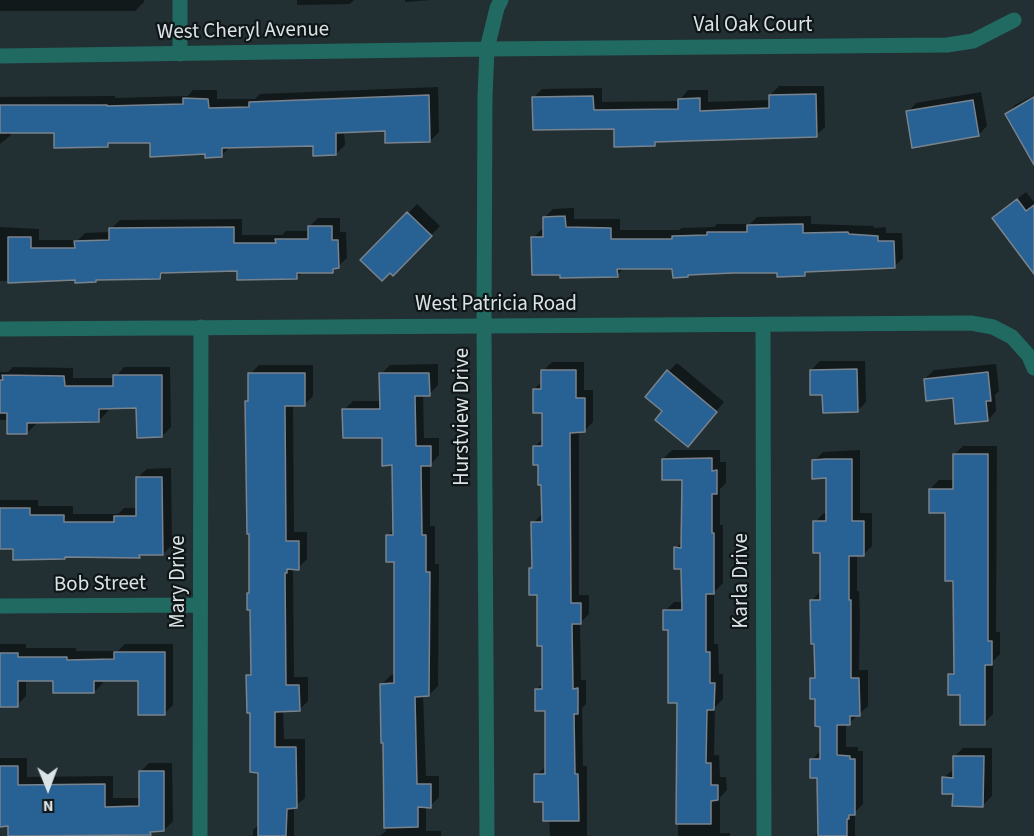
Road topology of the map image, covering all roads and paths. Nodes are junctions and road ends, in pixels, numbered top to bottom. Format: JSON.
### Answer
{"nodes":[{"id":1,"x":180,"y":0,"type":"edge"},
{"id":2,"x":501,"y":0,"type":"edge"},
{"id":3,"x":1014,"y":20,"type":"dead end"},
{"id":4,"x":487,"y":49,"type":"junction"},
{"id":5,"x":180,"y":54,"type":"junction"},
{"id":6,"x":0,"y":56,"type":"edge"},
{"id":7,"x":763,"y":325,"type":"junction"},
{"id":8,"x":201,"y":327,"type":"junction"},
{"id":9,"x":484,"y":327,"type":"junction"},
{"id":10,"x":0,"y":329,"type":"edge"},
{"id":11,"x":1034,"y":368,"type":"edge"},
{"id":12,"x":200,"y":605,"type":"junction"},
{"id":13,"x":0,"y":606,"type":"edge"},
{"id":14,"x":200,"y":836,"type":"edge"},
{"id":15,"x":487,"y":836,"type":"edge"},
{"id":16,"x":764,"y":836,"type":"edge"}],
"edges":[{"from":1,"to":5,"type":"street"},
{"from":2,"to":4,"type":"street","name":"Hurstview Drive"},
{"from":3,"to":4,"type":"street","name":"Val Oak Court"},
{"from":4,"to":5,"type":"street","name":"West Cheryl Avenue"},
{"from":4,"to":9,"type":"street","name":"Hurstview Drive"},
{"from":5,"to":6,"type":"street","name":"West Cheryl Avenue"},
{"from":7,"to":9,"type":"street","name":"West Patricia Road"},
{"from":7,"to":11,"type":"street","name":"West Patricia Road"},
{"from":7,"to":16,"type":"street","name":"Karla Drive"},
{"from":8,"to":9,"type":"street","name":"West Patricia Road"},
{"from":8,"to":10,"type":"street","name":"West Patricia Road"},
{"from":8,"to":12,"type":"street","name":"Mary Drive"},
{"from":9,"to":15,"type":"street","name":"Hurstview Drive"},
{"from":12,"to":13,"type":"street","name":"Bob Street"},
{"from":12,"to":14,"type":"street","name":"Mary Drive"}]}
